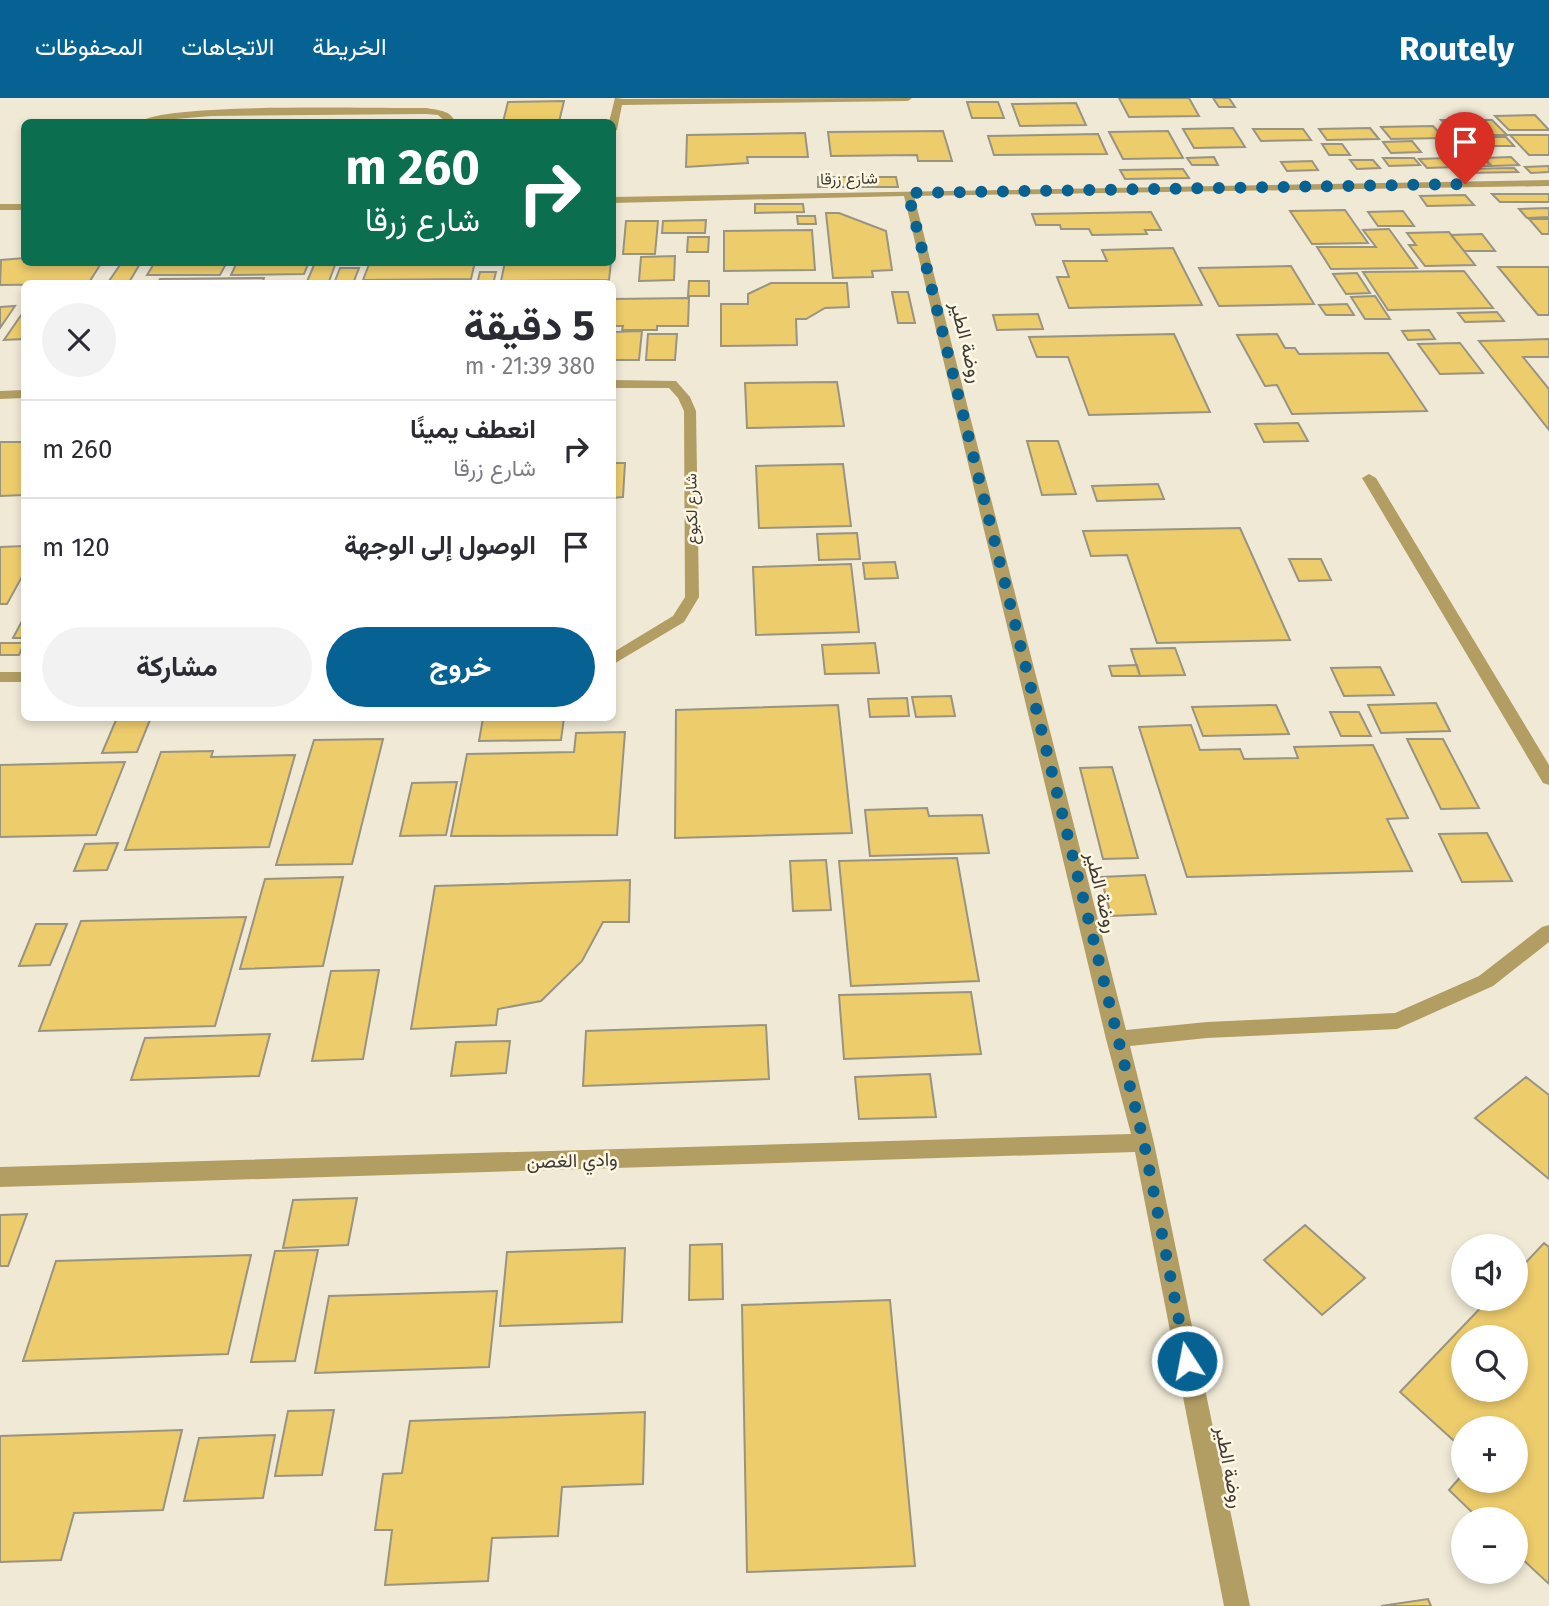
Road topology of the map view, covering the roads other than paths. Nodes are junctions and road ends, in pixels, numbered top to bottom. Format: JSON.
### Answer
{"nodes":[{"id":1,"x":908,"y":98,"type":"edge"},
{"id":2,"x":619,"y":100,"type":"edge"},
{"id":3,"x":154,"y":119,"type":"edge"},
{"id":4,"x":449,"y":119,"type":"edge"},
{"id":5,"x":615,"y":119,"type":"edge"},
{"id":6,"x":1549,"y":183,"type":"edge"},
{"id":7,"x":908,"y":193,"type":"junction"},
{"id":8,"x":616,"y":200,"type":"edge"},
{"id":9,"x":0,"y":207,"type":"edge"},
{"id":10,"x":21,"y":207,"type":"edge"},
{"id":11,"x":616,"y":384,"type":"edge"},
{"id":12,"x":21,"y":394,"type":"edge"},
{"id":13,"x":0,"y":395,"type":"edge"},
{"id":14,"x":1368,"y":478,"type":"dead end"},
{"id":15,"x":616,"y":658,"type":"edge"},
{"id":16,"x":0,"y":677,"type":"edge"},
{"id":17,"x":21,"y":677,"type":"edge"},
{"id":18,"x":1549,"y":779,"type":"edge"},
{"id":19,"x":1549,"y":932,"type":"edge"},
{"id":20,"x":1116,"y":1039,"type":"junction"},
{"id":21,"x":1144,"y":1143,"type":"junction"},
{"id":22,"x":0,"y":1177,"type":"edge"},
{"id":23,"x":1237,"y":1606,"type":"edge"}],
"edges":[{"from":1,"to":2,"type":"street"},
{"from":2,"to":5,"type":"street"},
{"from":3,"to":4,"type":"street"},
{"from":6,"to":7,"type":"street","name":"شارع زرقا"},
{"from":7,"to":8,"type":"street","name":"شارع زرقا"},
{"from":7,"to":20,"type":"street","name":"روضة الطير"},
{"from":9,"to":10,"type":"street"},
{"from":11,"to":15,"type":"street","name":"شارع لكبوع"},
{"from":12,"to":13,"type":"street"},
{"from":14,"to":18,"type":"street"},
{"from":16,"to":17,"type":"street"},
{"from":19,"to":20,"type":"street"},
{"from":20,"to":21,"type":"street","name":"روضة الطير"},
{"from":21,"to":22,"type":"street","name":"وادي الغصن"},
{"from":21,"to":23,"type":"street","name":"روضة الطير"}]}
